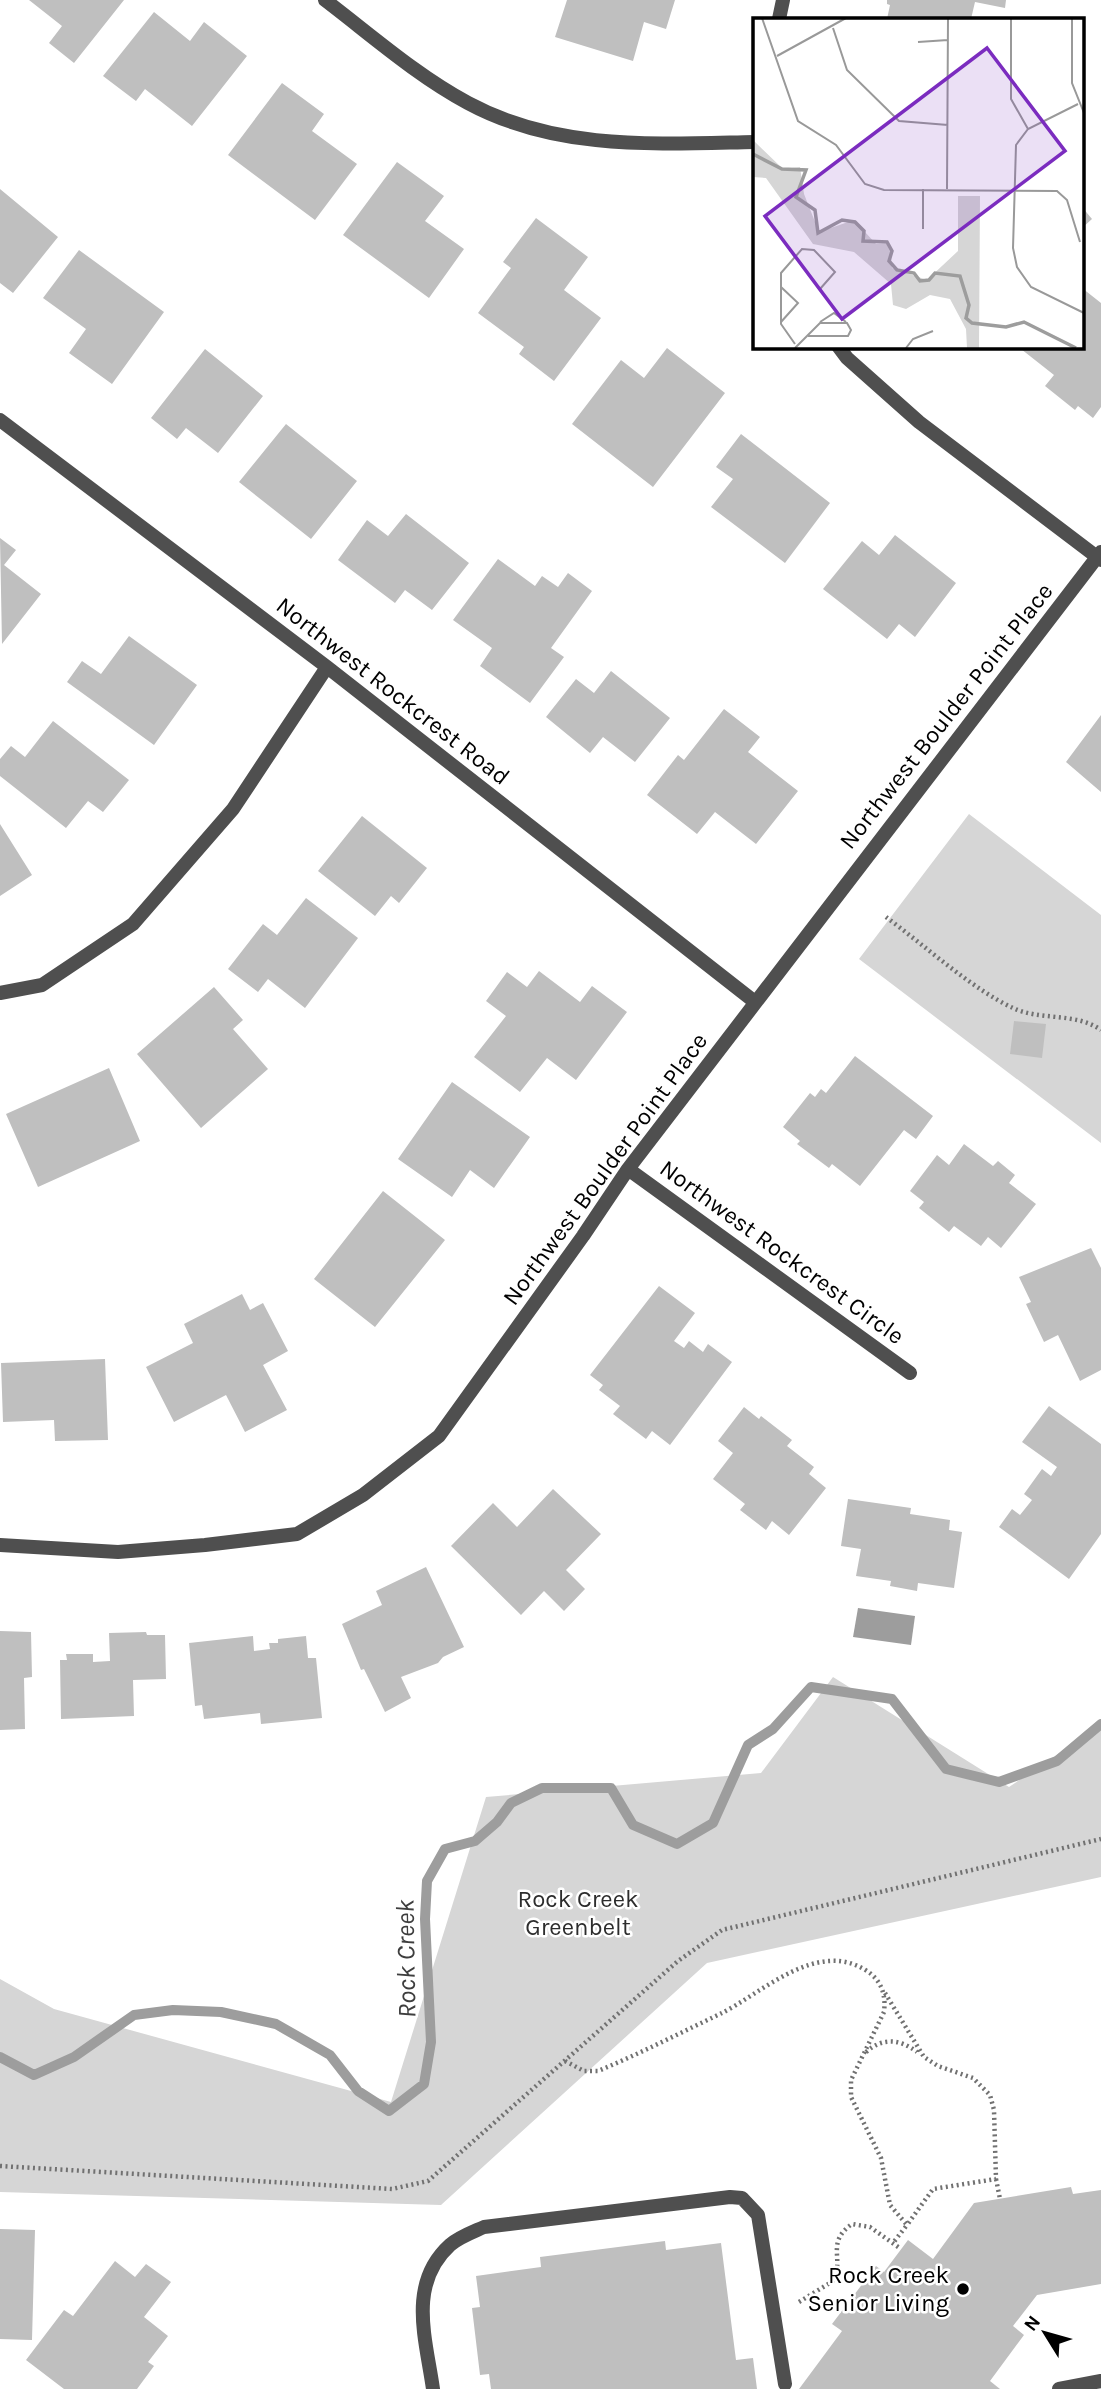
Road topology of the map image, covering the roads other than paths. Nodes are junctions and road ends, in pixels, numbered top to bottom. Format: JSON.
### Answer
{"nodes":[{"id":1,"x":325,"y":0,"type":"edge"},
{"id":2,"x":783,"y":0,"type":"edge"},
{"id":3,"x":779,"y":18,"type":"edge"},
{"id":4,"x":753,"y":142,"type":"edge"},
{"id":5,"x":840,"y":348,"type":"edge"},
{"id":6,"x":0,"y":420,"type":"edge"},
{"id":7,"x":1100,"y":556,"type":"edge"},
{"id":8,"x":327,"y":667,"type":"junction"},
{"id":9,"x":0,"y":993,"type":"edge"},
{"id":10,"x":755,"y":1002,"type":"junction"},
{"id":11,"x":628,"y":1169,"type":"junction"},
{"id":12,"x":910,"y":1373,"type":"dead end"},
{"id":13,"x":0,"y":1545,"type":"edge"},
{"id":14,"x":1101,"y":2381,"type":"edge"},
{"id":15,"x":785,"y":2385,"type":"dead end"},
{"id":16,"x":433,"y":2389,"type":"edge"},
{"id":17,"x":1059,"y":2389,"type":"edge"}],
"edges":[{"from":1,"to":4,"type":"street"},
{"from":2,"to":3,"type":"street"},
{"from":5,"to":7,"type":"street"},
{"from":6,"to":8,"type":"street","name":"Northwest Rockcrest Road"},
{"from":7,"to":10,"type":"street","name":"Northwest Boulder Point Place"},
{"from":8,"to":9,"type":"street"},
{"from":8,"to":10,"type":"street","name":"Northwest Rockcrest Road"},
{"from":10,"to":11,"type":"street","name":"Northwest Boulder Point Place"},
{"from":11,"to":12,"type":"street","name":"Northwest Rockcrest Circle"},
{"from":11,"to":13,"type":"street","name":"Northwest Boulder Point Place"},
{"from":14,"to":17,"type":"street"},
{"from":15,"to":16,"type":"street"}]}
